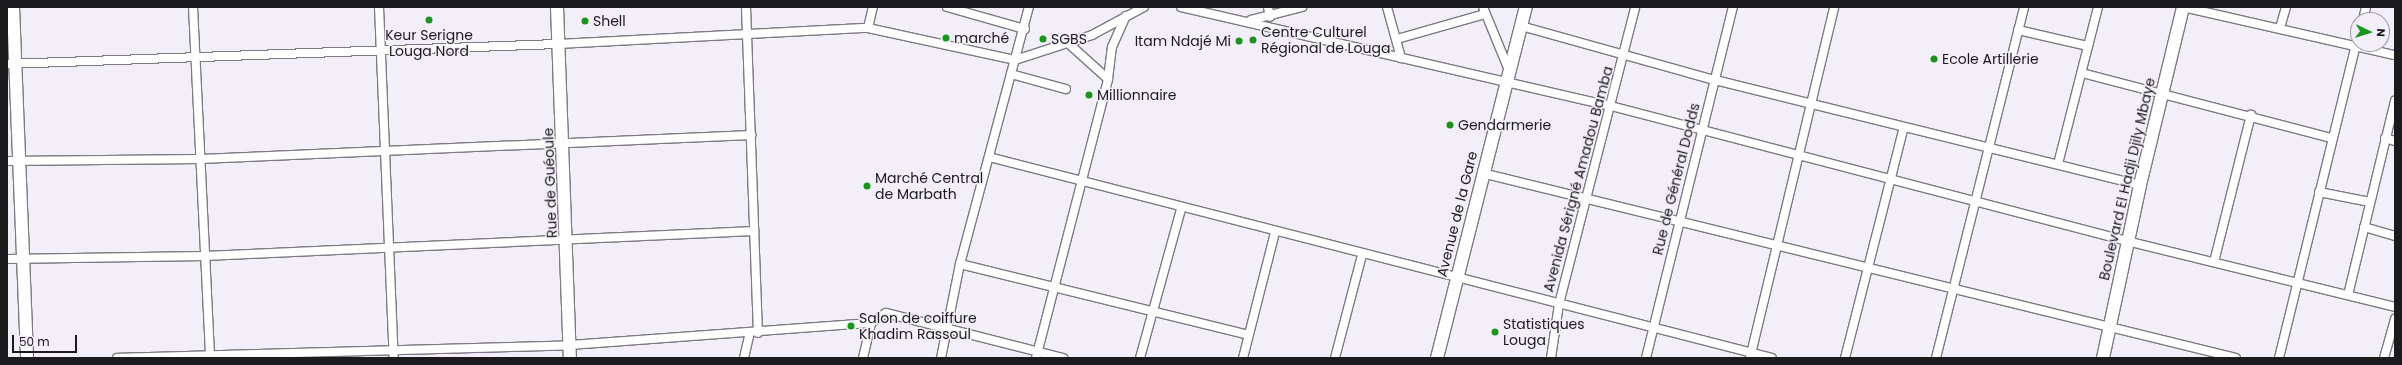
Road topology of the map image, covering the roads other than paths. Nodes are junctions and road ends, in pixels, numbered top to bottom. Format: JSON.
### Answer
{"nodes":[{"id":1,"x":14,"y":7,"type":"edge"},
{"id":2,"x":193,"y":7,"type":"edge"},
{"id":3,"x":379,"y":7,"type":"edge"},
{"id":4,"x":557,"y":7,"type":"edge"},
{"id":5,"x":746,"y":7,"type":"edge"},
{"id":6,"x":873,"y":7,"type":"edge"},
{"id":7,"x":947,"y":7,"type":"edge"},
{"id":8,"x":1030,"y":7,"type":"edge"},
{"id":9,"x":1144,"y":7,"type":"edge"},
{"id":10,"x":1181,"y":7,"type":"edge"},
{"id":11,"x":1268,"y":7,"type":"edge"},
{"id":12,"x":1302,"y":7,"type":"edge"},
{"id":13,"x":1387,"y":7,"type":"edge"},
{"id":14,"x":1526,"y":7,"type":"edge"},
{"id":15,"x":1635,"y":7,"type":"edge"},
{"id":16,"x":1732,"y":7,"type":"edge"},
{"id":17,"x":2024,"y":7,"type":"edge"},
{"id":18,"x":2098,"y":7,"type":"edge"},
{"id":19,"x":2183,"y":7,"type":"edge"},
{"id":20,"x":2286,"y":7,"type":"edge"},
{"id":21,"x":1831,"y":8,"type":"edge"},
{"id":22,"x":1484,"y":10,"type":"edge"},
{"id":23,"x":1126,"y":16,"type":"junction"},
{"id":24,"x":1270,"y":17,"type":"junction"},
{"id":25,"x":1246,"y":21,"type":"junction"},
{"id":26,"x":1521,"y":26,"type":"junction"},
{"id":27,"x":868,"y":28,"type":"junction"},
{"id":28,"x":2280,"y":28,"type":"junction"},
{"id":29,"x":1025,"y":29,"type":"junction"},
{"id":30,"x":2018,"y":30,"type":"junction"},
{"id":31,"x":747,"y":34,"type":"junction"},
{"id":32,"x":1397,"y":39,"type":"junction"},
{"id":33,"x":2350,"y":39,"type":"edge"},
{"id":34,"x":558,"y":44,"type":"junction"},
{"id":35,"x":1068,"y":44,"type":"junction"},
{"id":36,"x":2088,"y":46,"type":"junction"},
{"id":37,"x":381,"y":50,"type":"junction"},
{"id":38,"x":2354,"y":52,"type":"edge"},
{"id":39,"x":194,"y":55,"type":"junction"},
{"id":40,"x":1624,"y":55,"type":"junction"},
{"id":41,"x":1401,"y":58,"type":"junction"},
{"id":42,"x":1015,"y":60,"type":"junction"},
{"id":43,"x":11,"y":64,"type":"edge"},
{"id":44,"x":1508,"y":68,"type":"junction"},
{"id":45,"x":2082,"y":72,"type":"junction"},
{"id":46,"x":1011,"y":74,"type":"junction"},
{"id":47,"x":1108,"y":78,"type":"junction"},
{"id":48,"x":1714,"y":80,"type":"junction"},
{"id":49,"x":1505,"y":82,"type":"junction"},
{"id":50,"x":1066,"y":89,"type":"dead end"},
{"id":51,"x":2161,"y":93,"type":"junction"},
{"id":52,"x":2395,"y":101,"type":"edge"},
{"id":53,"x":1812,"y":104,"type":"junction"},
{"id":54,"x":1611,"y":106,"type":"junction"},
{"id":55,"x":2250,"y":115,"type":"junction"},
{"id":56,"x":1904,"y":127,"type":"junction"},
{"id":57,"x":1702,"y":130,"type":"junction"},
{"id":58,"x":751,"y":135,"type":"junction"},
{"id":59,"x":2331,"y":138,"type":"junction"},
{"id":60,"x":2385,"y":138,"type":"junction"},
{"id":61,"x":2395,"y":141,"type":"edge"},
{"id":62,"x":564,"y":144,"type":"junction"},
{"id":63,"x":1986,"y":146,"type":"junction"},
{"id":64,"x":387,"y":151,"type":"junction"},
{"id":65,"x":1798,"y":156,"type":"junction"},
{"id":66,"x":989,"y":157,"type":"junction"},
{"id":67,"x":201,"y":159,"type":"junction"},
{"id":68,"x":7,"y":161,"type":"edge"},
{"id":69,"x":20,"y":161,"type":"junction"},
{"id":70,"x":2058,"y":164,"type":"junction"},
{"id":71,"x":1482,"y":172,"type":"junction"},
{"id":72,"x":1890,"y":179,"type":"junction"},
{"id":73,"x":1081,"y":181,"type":"junction"},
{"id":74,"x":2140,"y":185,"type":"junction"},
{"id":75,"x":2319,"y":192,"type":"junction"},
{"id":76,"x":1589,"y":197,"type":"junction"},
{"id":77,"x":1973,"y":201,"type":"junction"},
{"id":78,"x":2370,"y":202,"type":"junction"},
{"id":79,"x":1181,"y":209,"type":"junction"},
{"id":80,"x":1680,"y":220,"type":"junction"},
{"id":81,"x":2364,"y":227,"type":"junction"},
{"id":82,"x":754,"y":231,"type":"junction"},
{"id":83,"x":1275,"y":232,"type":"junction"},
{"id":84,"x":2395,"y":236,"type":"edge"},
{"id":85,"x":568,"y":238,"type":"junction"},
{"id":86,"x":2127,"y":241,"type":"junction"},
{"id":87,"x":1776,"y":245,"type":"junction"},
{"id":88,"x":390,"y":248,"type":"junction"},
{"id":89,"x":1362,"y":255,"type":"junction"},
{"id":90,"x":205,"y":256,"type":"junction"},
{"id":91,"x":23,"y":258,"type":"junction"},
{"id":92,"x":7,"y":259,"type":"edge"},
{"id":93,"x":2214,"y":262,"type":"junction"},
{"id":94,"x":960,"y":264,"type":"junction"},
{"id":95,"x":1867,"y":267,"type":"junction"},
{"id":96,"x":1456,"y":279,"type":"junction"},
{"id":97,"x":2297,"y":281,"type":"junction"},
{"id":98,"x":1054,"y":286,"type":"junction"},
{"id":99,"x":1953,"y":290,"type":"junction"},
{"id":100,"x":2348,"y":295,"type":"junction"},
{"id":101,"x":1559,"y":304,"type":"junction"},
{"id":102,"x":2395,"y":307,"type":"edge"},
{"id":103,"x":1155,"y":311,"type":"junction"},
{"id":104,"x":2395,"y":319,"type":"edge"},
{"id":105,"x":871,"y":323,"type":"junction"},
{"id":106,"x":1652,"y":328,"type":"junction"},
{"id":107,"x":2109,"y":328,"type":"junction"},
{"id":108,"x":946,"y":329,"type":"junction"},
{"id":109,"x":754,"y":333,"type":"junction"},
{"id":110,"x":1248,"y":334,"type":"junction"},
{"id":111,"x":570,"y":345,"type":"junction"},
{"id":112,"x":1038,"y":349,"type":"junction"},
{"id":113,"x":394,"y":355,"type":"edge"},
{"id":114,"x":1751,"y":356,"type":"edge"},
{"id":115,"x":210,"y":357,"type":"edge"},
{"id":116,"x":27,"y":358,"type":"edge"},
{"id":117,"x":117,"y":358,"type":"edge"},
{"id":118,"x":570,"y":358,"type":"edge"},
{"id":119,"x":744,"y":358,"type":"edge"},
{"id":120,"x":863,"y":358,"type":"edge"},
{"id":121,"x":941,"y":358,"type":"edge"},
{"id":122,"x":1036,"y":358,"type":"edge"},
{"id":123,"x":1063,"y":358,"type":"edge"},
{"id":124,"x":1140,"y":358,"type":"edge"},
{"id":125,"x":1243,"y":358,"type":"edge"},
{"id":126,"x":1336,"y":358,"type":"edge"},
{"id":127,"x":1437,"y":358,"type":"edge"},
{"id":128,"x":1551,"y":358,"type":"edge"},
{"id":129,"x":1646,"y":358,"type":"edge"},
{"id":130,"x":1772,"y":358,"type":"edge"},
{"id":131,"x":1846,"y":358,"type":"edge"},
{"id":132,"x":1936,"y":358,"type":"edge"},
{"id":133,"x":2103,"y":358,"type":"edge"},
{"id":134,"x":2236,"y":358,"type":"edge"},
{"id":135,"x":2279,"y":358,"type":"edge"},
{"id":136,"x":2384,"y":358,"type":"edge"}],
"edges":[{"from":1,"to":43,"type":"street"},
{"from":2,"to":39,"type":"street"},
{"from":3,"to":37,"type":"street"},
{"from":4,"to":34,"type":"street","name":"Rue de Guéoule"},
{"from":5,"to":31,"type":"street"},
{"from":6,"to":27,"type":"street"},
{"from":7,"to":29,"type":"street"},
{"from":8,"to":29,"type":"street"},
{"from":9,"to":23,"type":"street"},
{"from":10,"to":25,"type":"street"},
{"from":11,"to":24,"type":"street"},
{"from":12,"to":24,"type":"street"},
{"from":13,"to":32,"type":"street"},
{"from":14,"to":26,"type":"street","name":"Avenue de la Gare"},
{"from":15,"to":40,"type":"street","name":"Avenida Sérigné Amadou Bamba"},
{"from":16,"to":48,"type":"street","name":"Rue de Général Dodds"},
{"from":17,"to":30,"type":"street"},
{"from":18,"to":36,"type":"street"},
{"from":19,"to":28,"type":"street"},
{"from":19,"to":51,"type":"street","name":"Boulevard El Hadji Djily Mbaye"},
{"from":20,"to":28,"type":"street"},
{"from":21,"to":53,"type":"street"},
{"from":22,"to":32,"type":"street"},
{"from":22,"to":44,"type":"street"},
{"from":23,"to":35,"type":"street"},
{"from":23,"to":47,"type":"street"},
{"from":24,"to":25,"type":"street"},
{"from":25,"to":41,"type":"street"},
{"from":26,"to":40,"type":"street"},
{"from":26,"to":44,"type":"street","name":"Avenue de la Gare"},
{"from":27,"to":31,"type":"street"},
{"from":27,"to":42,"type":"street"},
{"from":28,"to":33,"type":"street"},
{"from":29,"to":42,"type":"street"},
{"from":30,"to":36,"type":"street"},
{"from":30,"to":63,"type":"street"},
{"from":31,"to":34,"type":"street"},
{"from":31,"to":58,"type":"street"},
{"from":32,"to":41,"type":"street"},
{"from":34,"to":37,"type":"street"},
{"from":34,"to":62,"type":"street","name":"Rue de Guéoule"},
{"from":35,"to":42,"type":"street"},
{"from":35,"to":47,"type":"street"},
{"from":36,"to":45,"type":"street"},
{"from":37,"to":39,"type":"street"},
{"from":37,"to":64,"type":"street"},
{"from":38,"to":59,"type":"street"},
{"from":39,"to":43,"type":"street"},
{"from":39,"to":67,"type":"street"},
{"from":40,"to":48,"type":"street"},
{"from":40,"to":54,"type":"street","name":"Avenida Sérigné Amadou Bamba"},
{"from":41,"to":49,"type":"street"},
{"from":42,"to":46,"type":"street"},
{"from":43,"to":69,"type":"street"},
{"from":44,"to":49,"type":"street","name":"Avenue de la Gare"},
{"from":45,"to":51,"type":"street"},
{"from":45,"to":70,"type":"street"},
{"from":46,"to":50,"type":"street"},
{"from":46,"to":66,"type":"street"},
{"from":47,"to":73,"type":"street"},
{"from":48,"to":53,"type":"street"},
{"from":48,"to":57,"type":"street","name":"Rue de Général Dodds"},
{"from":49,"to":54,"type":"street"},
{"from":49,"to":71,"type":"street","name":"Avenue de la Gare"},
{"from":51,"to":55,"type":"street"},
{"from":51,"to":74,"type":"street","name":"Boulevard El Hadji Djily Mbaye"},
{"from":52,"to":60,"type":"street"},
{"from":53,"to":56,"type":"street"},
{"from":53,"to":65,"type":"street"},
{"from":54,"to":57,"type":"street"},
{"from":54,"to":76,"type":"street","name":"Avenida Sérigné Amadou Bamba"},
{"from":55,"to":59,"type":"street"},
{"from":55,"to":93,"type":"street"},
{"from":56,"to":63,"type":"street"},
{"from":56,"to":72,"type":"street"},
{"from":57,"to":65,"type":"street"},
{"from":57,"to":80,"type":"street","name":"Rue de Général Dodds"},
{"from":58,"to":62,"type":"street"},
{"from":58,"to":82,"type":"street"},
{"from":59,"to":75,"type":"street"},
{"from":60,"to":61,"type":"street"},
{"from":60,"to":78,"type":"street"},
{"from":62,"to":64,"type":"street"},
{"from":62,"to":85,"type":"street","name":"Rue de Guéoule"},
{"from":63,"to":70,"type":"street"},
{"from":63,"to":77,"type":"street"},
{"from":64,"to":67,"type":"street"},
{"from":64,"to":88,"type":"street"},
{"from":65,"to":72,"type":"street"},
{"from":65,"to":87,"type":"street"},
{"from":66,"to":73,"type":"street"},
{"from":66,"to":94,"type":"street"},
{"from":67,"to":69,"type":"street"},
{"from":67,"to":90,"type":"street"},
{"from":68,"to":69,"type":"street"},
{"from":69,"to":91,"type":"street"},
{"from":70,"to":74,"type":"street"},
{"from":71,"to":76,"type":"street"},
{"from":71,"to":96,"type":"street","name":"Avenue de la Gare"},
{"from":72,"to":77,"type":"street"},
{"from":72,"to":95,"type":"street"},
{"from":73,"to":79,"type":"street"},
{"from":73,"to":98,"type":"street"},
{"from":74,"to":86,"type":"street","name":"Boulevard El Hadji Djily Mbaye"},
{"from":75,"to":78,"type":"street"},
{"from":75,"to":97,"type":"street"},
{"from":76,"to":80,"type":"street"},
{"from":76,"to":101,"type":"street","name":"Avenida Sérigné Amadou Bamba"},
{"from":77,"to":86,"type":"street"},
{"from":77,"to":99,"type":"street"},
{"from":78,"to":81,"type":"street"},
{"from":79,"to":83,"type":"street"},
{"from":79,"to":103,"type":"street"},
{"from":80,"to":87,"type":"street"},
{"from":80,"to":106,"type":"street","name":"Rue de Général Dodds"},
{"from":81,"to":84,"type":"street"},
{"from":81,"to":100,"type":"street"},
{"from":82,"to":85,"type":"street"},
{"from":82,"to":109,"type":"street"},
{"from":83,"to":89,"type":"street"},
{"from":83,"to":110,"type":"street"},
{"from":85,"to":88,"type":"street"},
{"from":85,"to":111,"type":"street","name":"Rue de Guéoule"},
{"from":86,"to":93,"type":"street"},
{"from":86,"to":107,"type":"street","name":"Boulevard El Hadji Djily Mbaye"},
{"from":87,"to":95,"type":"street"},
{"from":87,"to":114,"type":"street"},
{"from":88,"to":90,"type":"street"},
{"from":88,"to":113,"type":"street"},
{"from":89,"to":96,"type":"street"},
{"from":89,"to":126,"type":"street"},
{"from":90,"to":91,"type":"street"},
{"from":90,"to":115,"type":"street"},
{"from":91,"to":92,"type":"street"},
{"from":91,"to":116,"type":"street"},
{"from":93,"to":97,"type":"street"},
{"from":94,"to":98,"type":"street"},
{"from":94,"to":108,"type":"street"},
{"from":95,"to":99,"type":"street"},
{"from":95,"to":131,"type":"street"},
{"from":96,"to":101,"type":"street"},
{"from":96,"to":127,"type":"street","name":"Avenue de la Gare"},
{"from":97,"to":100,"type":"street"},
{"from":97,"to":135,"type":"street"},
{"from":98,"to":103,"type":"street"},
{"from":98,"to":112,"type":"street"},
{"from":99,"to":107,"type":"street"},
{"from":99,"to":132,"type":"street"},
{"from":100,"to":102,"type":"street"},
{"from":101,"to":106,"type":"street"},
{"from":101,"to":128,"type":"street","name":"Avenida Sérigné Amadou Bamba"},
{"from":103,"to":110,"type":"street"},
{"from":103,"to":124,"type":"street"},
{"from":104,"to":136,"type":"street"},
{"from":105,"to":108,"type":"street"},
{"from":105,"to":109,"type":"street"},
{"from":105,"to":120,"type":"street"},
{"from":106,"to":114,"type":"street"},
{"from":106,"to":129,"type":"street","name":"Rue de Général Dodds"},
{"from":107,"to":133,"type":"street","name":"Boulevard El Hadji Djily Mbaye"},
{"from":107,"to":134,"type":"street"},
{"from":108,"to":112,"type":"street"},
{"from":108,"to":121,"type":"street"},
{"from":109,"to":111,"type":"street"},
{"from":109,"to":119,"type":"street"},
{"from":110,"to":125,"type":"street"},
{"from":111,"to":113,"type":"street"},
{"from":111,"to":118,"type":"street","name":"Rue de Guéoule"},
{"from":112,"to":122,"type":"street"},
{"from":112,"to":123,"type":"street"},
{"from":113,"to":115,"type":"street"},
{"from":114,"to":130,"type":"street"},
{"from":115,"to":117,"type":"street"}]}
